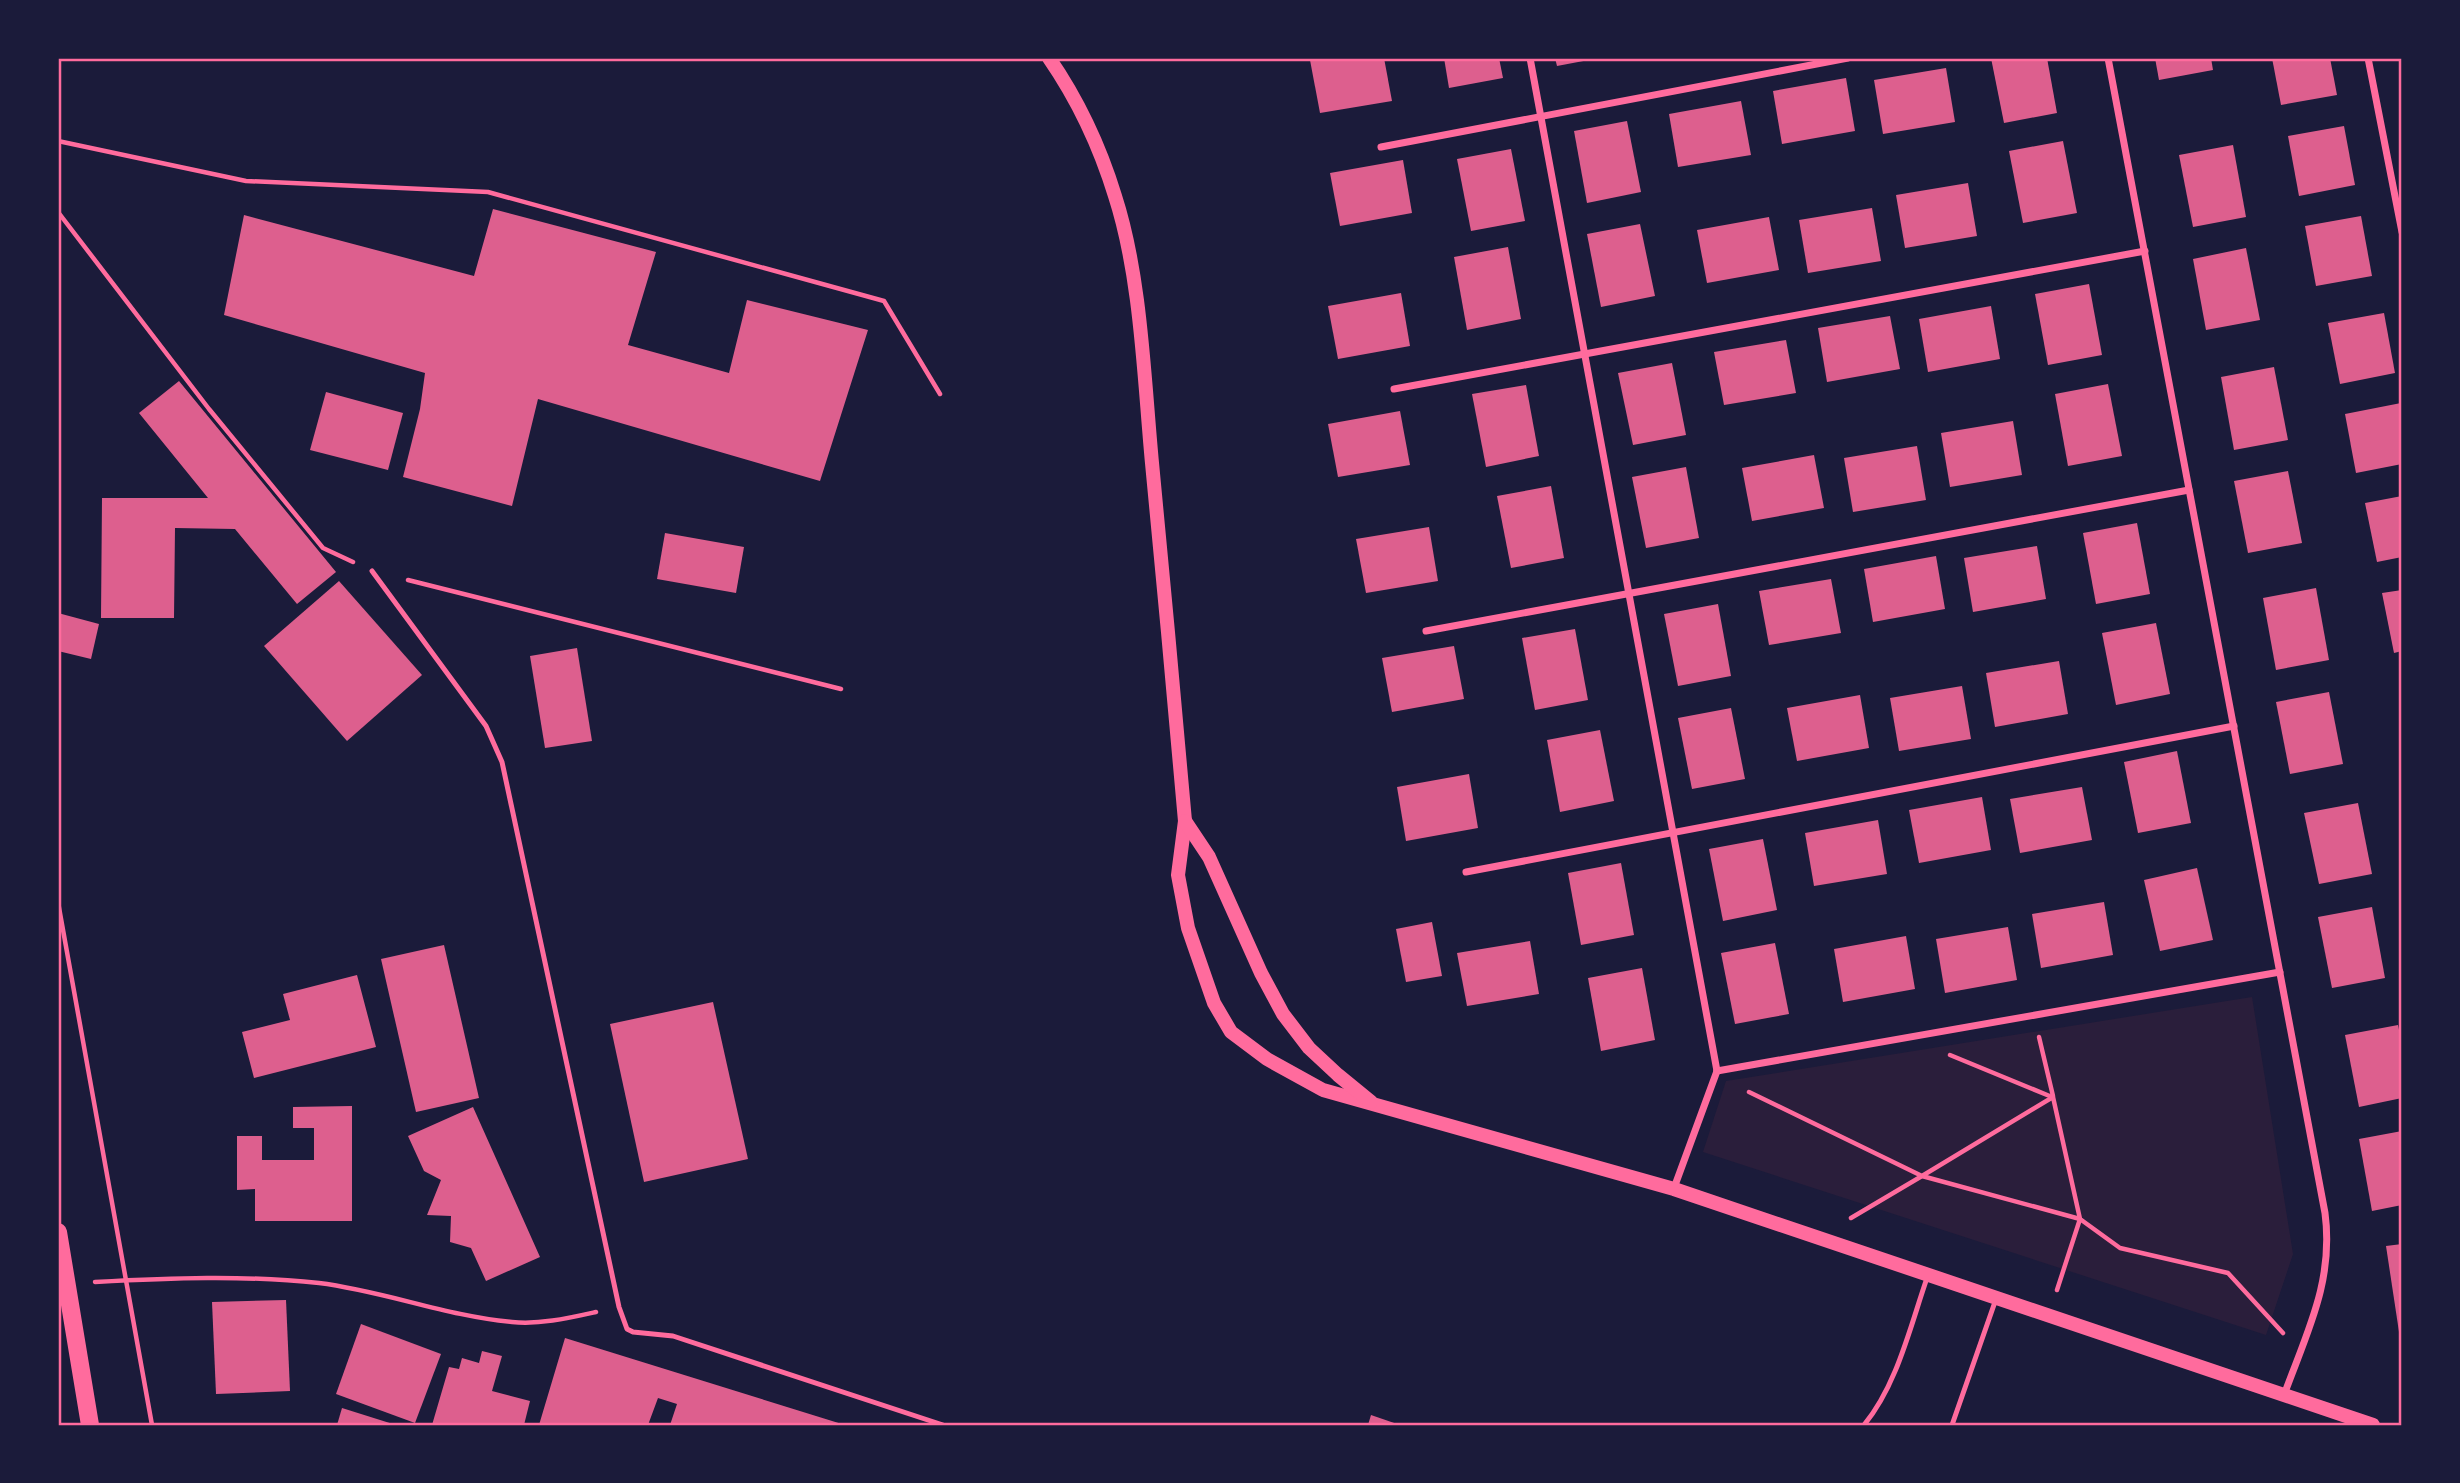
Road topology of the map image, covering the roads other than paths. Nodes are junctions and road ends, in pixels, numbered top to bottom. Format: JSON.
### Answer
{"nodes":[{"id":1,"x":1049,"y":58,"type":"edge"},
{"id":2,"x":1530,"y":58,"type":"edge"},
{"id":3,"x":1848,"y":58,"type":"edge"},
{"id":4,"x":2108,"y":58,"type":"edge"},
{"id":5,"x":2368,"y":58,"type":"edge"},
{"id":6,"x":1540,"y":116,"type":"junction"},
{"id":7,"x":1381,"y":146,"type":"dead end"},
{"id":8,"x":2402,"y":232,"type":"edge"},
{"id":9,"x":2144,"y":251,"type":"junction"},
{"id":10,"x":1584,"y":354,"type":"junction"},
{"id":11,"x":1394,"y":389,"type":"dead end"},
{"id":12,"x":2189,"y":489,"type":"junction"},
{"id":13,"x":372,"y":570,"type":"road end"},
{"id":14,"x":1629,"y":593,"type":"junction"},
{"id":15,"x":1426,"y":631,"type":"dead end"},
{"id":16,"x":2234,"y":726,"type":"junction"},
{"id":17,"x":1185,"y":821,"type":"junction"},
{"id":18,"x":1673,"y":832,"type":"junction"},
{"id":19,"x":1466,"y":872,"type":"dead end"},
{"id":20,"x":2280,"y":972,"type":"junction"},
{"id":21,"x":1717,"y":1071,"type":"junction"},
{"id":22,"x":1372,"y":1102,"type":"junction"},
{"id":23,"x":1674,"y":1189,"type":"junction"},
{"id":24,"x":58,"y":1231,"type":"edge"},
{"id":25,"x":1928,"y":1275,"type":"junction"},
{"id":26,"x":1996,"y":1298,"type":"junction"},
{"id":27,"x":2284,"y":1395,"type":"junction"},
{"id":28,"x":90,"y":1425,"type":"edge"},
{"id":29,"x":943,"y":1425,"type":"edge"},
{"id":30,"x":1864,"y":1425,"type":"edge"},
{"id":31,"x":1952,"y":1425,"type":"edge"},
{"id":32,"x":2373,"y":1425,"type":"edge"}],
"edges":[{"from":1,"to":17,"type":"main road"},
{"from":2,"to":6,"type":"street"},
{"from":3,"to":6,"type":"street"},
{"from":4,"to":9,"type":"street"},
{"from":5,"to":8,"type":"street"},
{"from":6,"to":7,"type":"street"},
{"from":6,"to":10,"type":"street"},
{"from":9,"to":10,"type":"street"},
{"from":9,"to":12,"type":"street"},
{"from":10,"to":11,"type":"street"},
{"from":10,"to":14,"type":"street"},
{"from":12,"to":14,"type":"street"},
{"from":12,"to":16,"type":"street"},
{"from":13,"to":29,"type":"lane"},
{"from":14,"to":15,"type":"street"},
{"from":14,"to":18,"type":"street"},
{"from":16,"to":18,"type":"street"},
{"from":16,"to":20,"type":"street"},
{"from":17,"to":22,"type":"main road"},
{"from":17,"to":22,"type":"main road"},
{"from":18,"to":19,"type":"street"},
{"from":18,"to":21,"type":"street"},
{"from":20,"to":21,"type":"street"},
{"from":20,"to":27,"type":"street"},
{"from":21,"to":23,"type":"street"},
{"from":22,"to":23,"type":"main road"},
{"from":23,"to":25,"type":"main road"},
{"from":24,"to":28,"type":"main road"},
{"from":25,"to":26,"type":"main road"},
{"from":25,"to":30,"type":"lane"},
{"from":26,"to":27,"type":"main road"},
{"from":26,"to":31,"type":"lane"},
{"from":27,"to":32,"type":"main road"}]}
